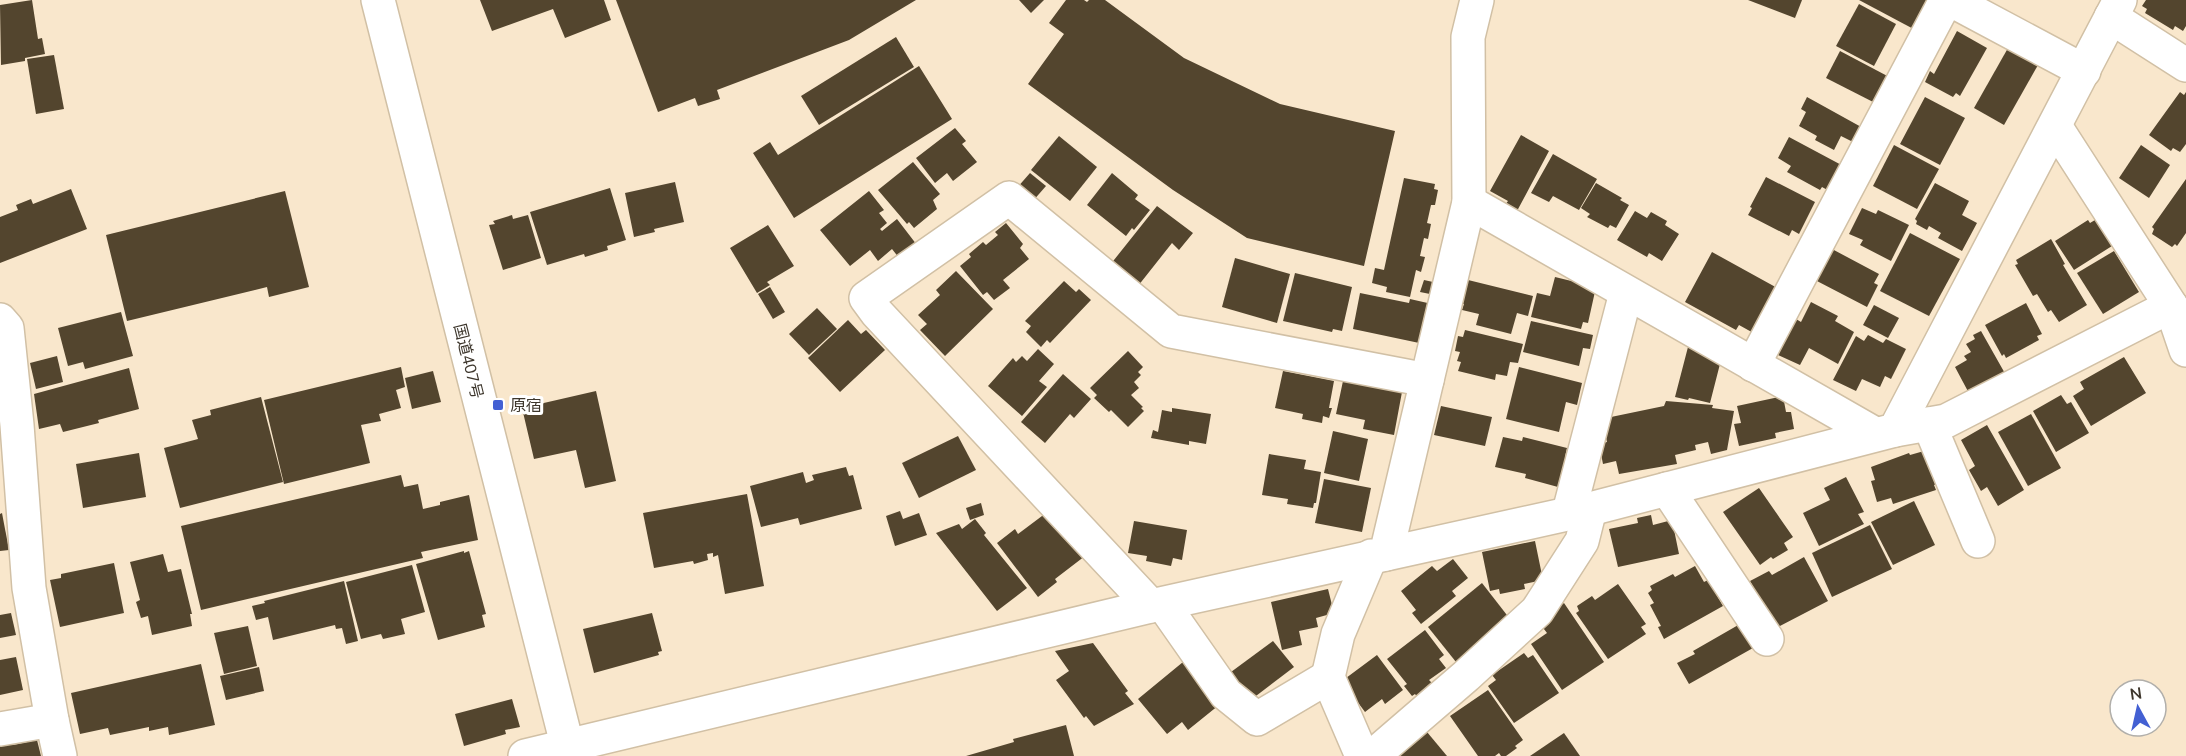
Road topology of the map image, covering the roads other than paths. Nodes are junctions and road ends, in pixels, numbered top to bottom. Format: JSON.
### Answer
{"nodes":[{"id":1,"x":378,"y":0,"type":"edge"},
{"id":2,"x":1477,"y":0,"type":"edge"},
{"id":3,"x":1948,"y":0,"type":"edge"},
{"id":4,"x":2116,"y":8,"type":"edge"},
{"id":5,"x":2186,"y":65,"type":"edge"},
{"id":6,"x":2084,"y":71,"type":"junction"},
{"id":7,"x":2055,"y":126,"type":"junction"},
{"id":8,"x":1469,"y":202,"type":"junction"},
{"id":9,"x":1626,"y":293,"type":"junction"},
{"id":10,"x":2171,"y":306,"type":"junction"},
{"id":11,"x":0,"y":320,"type":"edge"},
{"id":12,"x":2186,"y":350,"type":"edge"},
{"id":13,"x":1753,"y":365,"type":"junction"},
{"id":14,"x":1427,"y":380,"type":"junction"},
{"id":15,"x":1929,"y":424,"type":"junction"},
{"id":16,"x":9,"y":427,"type":"edge"},
{"id":17,"x":1885,"y":432,"type":"junction"},
{"id":18,"x":1667,"y":489,"type":"junction"},
{"id":19,"x":1580,"y":510,"type":"junction"},
{"id":20,"x":1978,"y":541,"type":"dead end"},
{"id":21,"x":1378,"y":555,"type":"junction"},
{"id":22,"x":14,"y":590,"type":"edge"},
{"id":23,"x":1157,"y":605,"type":"junction"},
{"id":24,"x":1767,"y":639,"type":"dead end"},
{"id":25,"x":1328,"y":677,"type":"junction"},
{"id":26,"x":52,"y":720,"type":"junction"},
{"id":27,"x":0,"y":729,"type":"edge"},
{"id":28,"x":569,"y":750,"type":"edge"},
{"id":29,"x":60,"y":756,"type":"edge"},
{"id":30,"x":525,"y":756,"type":"edge"},
{"id":31,"x":1362,"y":756,"type":"edge"},
{"id":32,"x":1372,"y":756,"type":"edge"}],
"edges":[{"from":1,"to":28,"type":"main road","name":"国道407号"},
{"from":2,"to":8,"type":"main road"},
{"from":3,"to":6,"type":"main road"},
{"from":3,"to":13,"type":"main road"},
{"from":4,"to":5,"type":"main road"},
{"from":4,"to":6,"type":"main road"},
{"from":6,"to":7,"type":"main road"},
{"from":7,"to":10,"type":"main road"},
{"from":7,"to":17,"type":"main road"},
{"from":8,"to":9,"type":"main road"},
{"from":8,"to":14,"type":"main road"},
{"from":9,"to":13,"type":"main road"},
{"from":9,"to":19,"type":"main road"},
{"from":10,"to":12,"type":"main road"},
{"from":10,"to":15,"type":"main road"},
{"from":11,"to":16,"type":"main road"},
{"from":13,"to":17,"type":"main road"},
{"from":14,"to":21,"type":"main road"},
{"from":14,"to":23,"type":"main road"},
{"from":15,"to":17,"type":"main road"},
{"from":15,"to":20,"type":"main road"},
{"from":16,"to":22,"type":"main road"},
{"from":17,"to":18,"type":"main road"},
{"from":18,"to":19,"type":"main road"},
{"from":18,"to":24,"type":"main road"},
{"from":19,"to":21,"type":"main road"},
{"from":19,"to":32,"type":"main road"},
{"from":21,"to":23,"type":"main road"},
{"from":21,"to":25,"type":"main road"},
{"from":22,"to":26,"type":"main road"},
{"from":23,"to":25,"type":"main road"},
{"from":23,"to":28,"type":"main road"},
{"from":25,"to":31,"type":"main road"},
{"from":26,"to":27,"type":"main road"},
{"from":26,"to":29,"type":"main road"},
{"from":28,"to":30,"type":"main road"}]}
